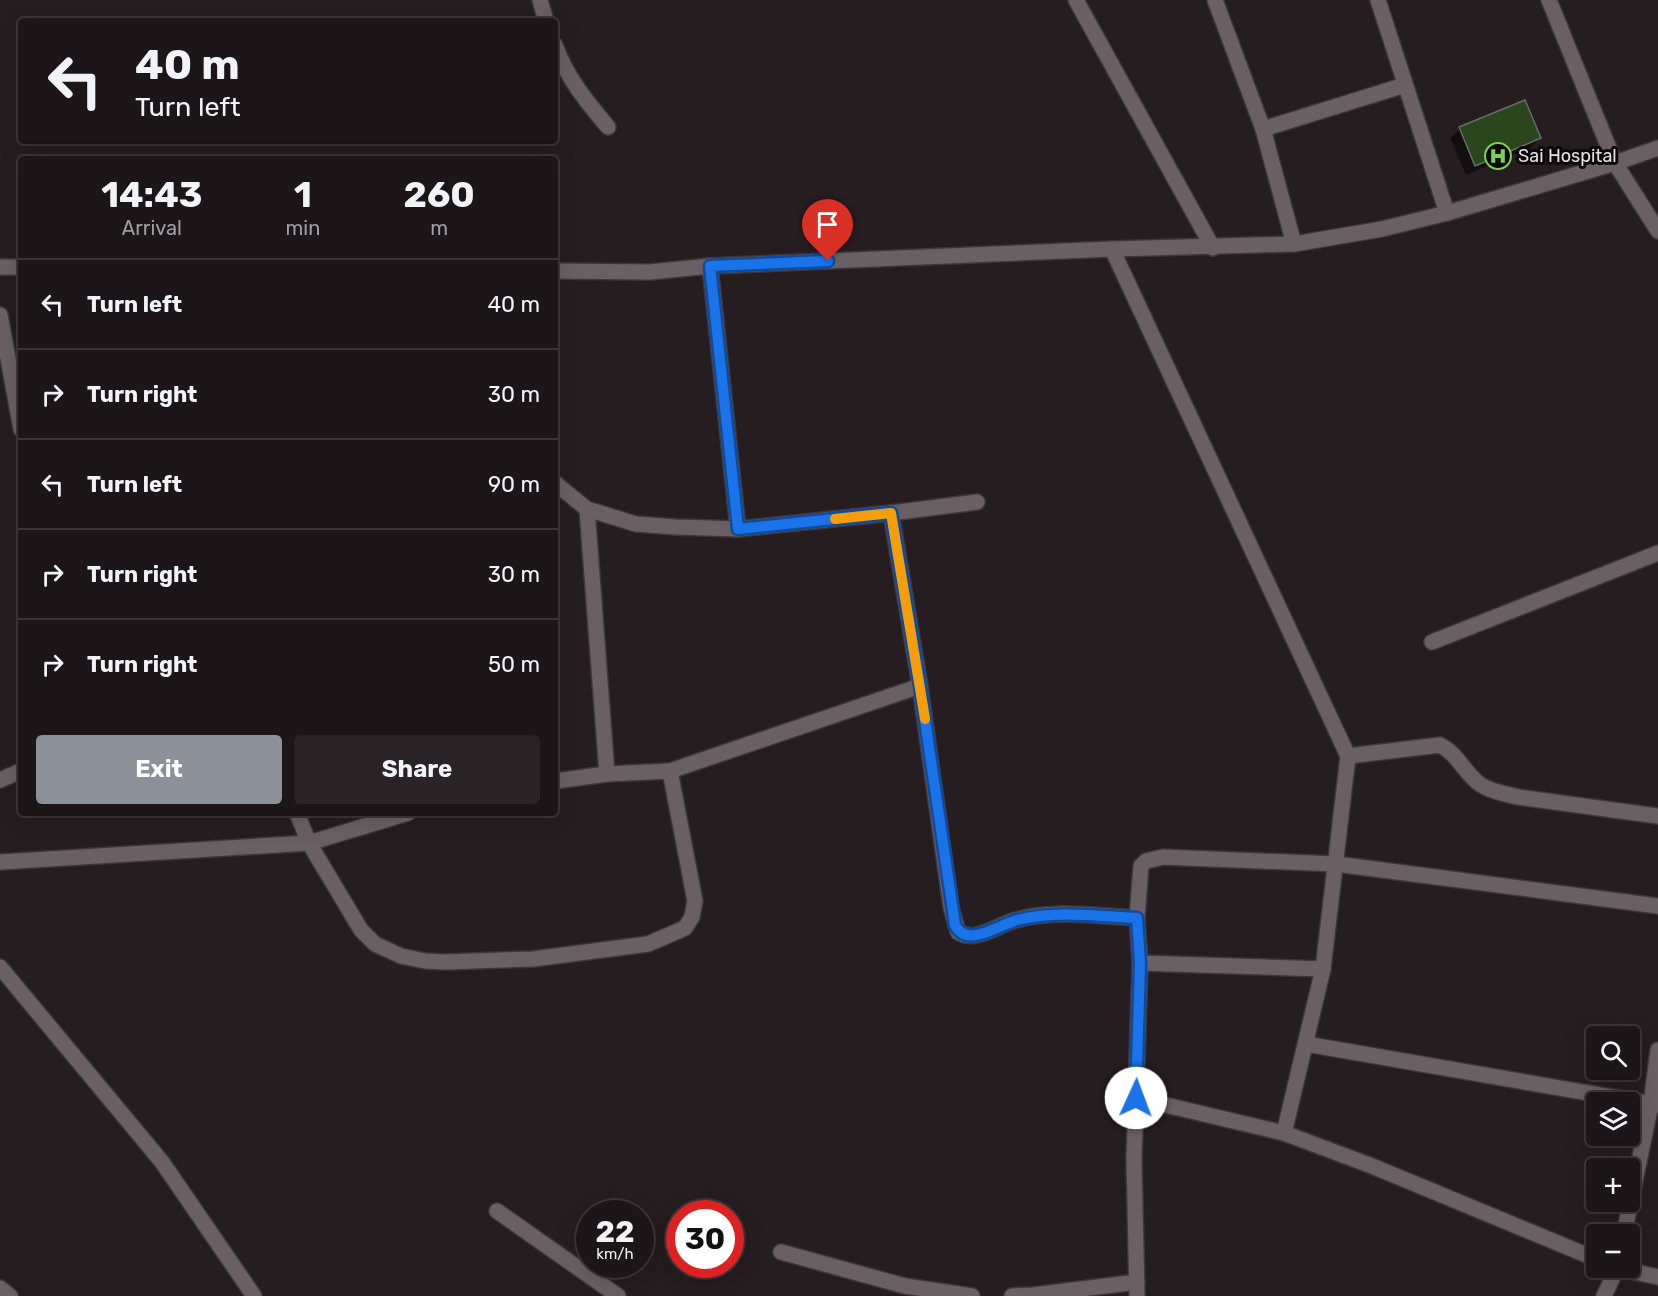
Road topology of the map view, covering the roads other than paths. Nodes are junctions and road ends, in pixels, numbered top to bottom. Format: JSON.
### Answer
{"nodes":[{"id":1,"x":540,"y":0,"type":"edge"},
{"id":2,"x":1076,"y":0,"type":"edge"},
{"id":3,"x":1215,"y":0,"type":"edge"},
{"id":4,"x":1378,"y":0,"type":"edge"},
{"id":5,"x":1549,"y":0,"type":"edge"},
{"id":6,"x":545,"y":18,"type":"edge"},
{"id":7,"x":558,"y":55,"type":"edge"},
{"id":8,"x":1405,"y":85,"type":"junction"},
{"id":9,"x":608,"y":128,"type":"dead end"},
{"id":10,"x":1263,"y":129,"type":"junction"},
{"id":11,"x":1658,"y":148,"type":"edge"},
{"id":12,"x":1615,"y":163,"type":"junction"},
{"id":13,"x":1447,"y":213,"type":"junction"},
{"id":14,"x":1658,"y":231,"type":"edge"},
{"id":15,"x":1294,"y":244,"type":"junction"},
{"id":16,"x":1213,"y":248,"type":"junction"},
{"id":17,"x":1112,"y":249,"type":"junction"},
{"id":18,"x":710,"y":266,"type":"junction"},
{"id":19,"x":0,"y":267,"type":"edge"},
{"id":20,"x":18,"y":267,"type":"edge"},
{"id":21,"x":558,"y":271,"type":"edge"},
{"id":22,"x":0,"y":315,"type":"edge"},
{"id":23,"x":18,"y":413,"type":"edge"},
{"id":24,"x":558,"y":485,"type":"edge"},
{"id":25,"x":977,"y":502,"type":"dead end"},
{"id":26,"x":587,"y":509,"type":"junction"},
{"id":27,"x":891,"y":513,"type":"junction"},
{"id":28,"x":738,"y":529,"type":"junction"},
{"id":29,"x":1658,"y":553,"type":"edge"},
{"id":30,"x":1432,"y":642,"type":"dead end"},
{"id":31,"x":920,"y":686,"type":"junction"},
{"id":32,"x":1348,"y":756,"type":"junction"},
{"id":33,"x":670,"y":771,"type":"junction"},
{"id":34,"x":18,"y":772,"type":"edge"},
{"id":35,"x":607,"y":774,"type":"junction"},
{"id":36,"x":0,"y":780,"type":"edge"},
{"id":37,"x":558,"y":781,"type":"edge"},
{"id":38,"x":298,"y":816,"type":"edge"},
{"id":39,"x":398,"y":816,"type":"edge"},
{"id":40,"x":1658,"y":816,"type":"edge"},
{"id":41,"x":309,"y":843,"type":"junction"},
{"id":42,"x":0,"y":862,"type":"edge"},
{"id":43,"x":1336,"y":864,"type":"junction"},
{"id":44,"x":1658,"y":906,"type":"edge"},
{"id":45,"x":1137,"y":918,"type":"junction"},
{"id":46,"x":1140,"y":963,"type":"junction"},
{"id":47,"x":0,"y":967,"type":"edge"},
{"id":48,"x":1323,"y":969,"type":"junction"},
{"id":49,"x":1306,"y":1044,"type":"junction"},
{"id":50,"x":1658,"y":1050,"type":"edge"},
{"id":51,"x":1136,"y":1098,"type":"junction"},
{"id":52,"x":1654,"y":1105,"type":"edge"},
{"id":53,"x":1284,"y":1133,"type":"junction"},
{"id":54,"x":496,"y":1211,"type":"dead end"},
{"id":55,"x":1626,"y":1224,"type":"edge"},
{"id":56,"x":781,"y":1252,"type":"dead end"},
{"id":57,"x":1586,"y":1255,"type":"edge"},
{"id":58,"x":1640,"y":1273,"type":"edge"},
{"id":59,"x":1658,"y":1277,"type":"edge"},
{"id":60,"x":1612,"y":1278,"type":"edge"},
{"id":61,"x":0,"y":1288,"type":"edge"},
{"id":62,"x":1137,"y":1289,"type":"edge"},
{"id":63,"x":10,"y":1296,"type":"edge"},
{"id":64,"x":254,"y":1296,"type":"edge"},
{"id":65,"x":618,"y":1296,"type":"edge"},
{"id":66,"x":972,"y":1296,"type":"edge"},
{"id":67,"x":1012,"y":1296,"type":"edge"},
{"id":68,"x":1604,"y":1296,"type":"edge"}],
"edges":[{"from":1,"to":6,"type":"street"},
{"from":2,"to":16,"type":"street"},
{"from":3,"to":10,"type":"street"},
{"from":4,"to":8,"type":"street"},
{"from":5,"to":12,"type":"street"},
{"from":7,"to":9,"type":"street"},
{"from":8,"to":10,"type":"street"},
{"from":8,"to":13,"type":"street"},
{"from":10,"to":15,"type":"street"},
{"from":11,"to":12,"type":"street"},
{"from":12,"to":13,"type":"street"},
{"from":12,"to":14,"type":"street"},
{"from":13,"to":15,"type":"street"},
{"from":15,"to":16,"type":"street"},
{"from":16,"to":17,"type":"street"},
{"from":17,"to":18,"type":"street"},
{"from":17,"to":32,"type":"street"},
{"from":18,"to":21,"type":"street"},
{"from":18,"to":28,"type":"street"},
{"from":19,"to":20,"type":"street"},
{"from":22,"to":23,"type":"street"},
{"from":24,"to":26,"type":"street"},
{"from":25,"to":27,"type":"street"},
{"from":26,"to":28,"type":"street"},
{"from":26,"to":35,"type":"street"},
{"from":27,"to":28,"type":"street"},
{"from":27,"to":31,"type":"street"},
{"from":29,"to":30,"type":"street"},
{"from":31,"to":33,"type":"street"},
{"from":31,"to":45,"type":"street"},
{"from":32,"to":40,"type":"street"},
{"from":32,"to":43,"type":"street"},
{"from":33,"to":35,"type":"street"},
{"from":33,"to":41,"type":"street"},
{"from":34,"to":36,"type":"street"},
{"from":35,"to":37,"type":"street"},
{"from":38,"to":41,"type":"street"},
{"from":39,"to":41,"type":"street"},
{"from":41,"to":42,"type":"street"},
{"from":43,"to":44,"type":"street"},
{"from":43,"to":45,"type":"street"},
{"from":43,"to":48,"type":"street"},
{"from":45,"to":46,"type":"street"},
{"from":46,"to":48,"type":"street"},
{"from":46,"to":51,"type":"street"},
{"from":47,"to":64,"type":"street"},
{"from":48,"to":49,"type":"street"},
{"from":49,"to":52,"type":"street"},
{"from":49,"to":53,"type":"street"},
{"from":50,"to":52,"type":"street"},
{"from":51,"to":53,"type":"street"},
{"from":51,"to":62,"type":"street"},
{"from":52,"to":55,"type":"street"},
{"from":53,"to":57,"type":"street"},
{"from":54,"to":65,"type":"street"},
{"from":56,"to":66,"type":"street"},
{"from":58,"to":59,"type":"street"},
{"from":60,"to":68,"type":"street"},
{"from":61,"to":63,"type":"street"},
{"from":62,"to":67,"type":"street"}]}
